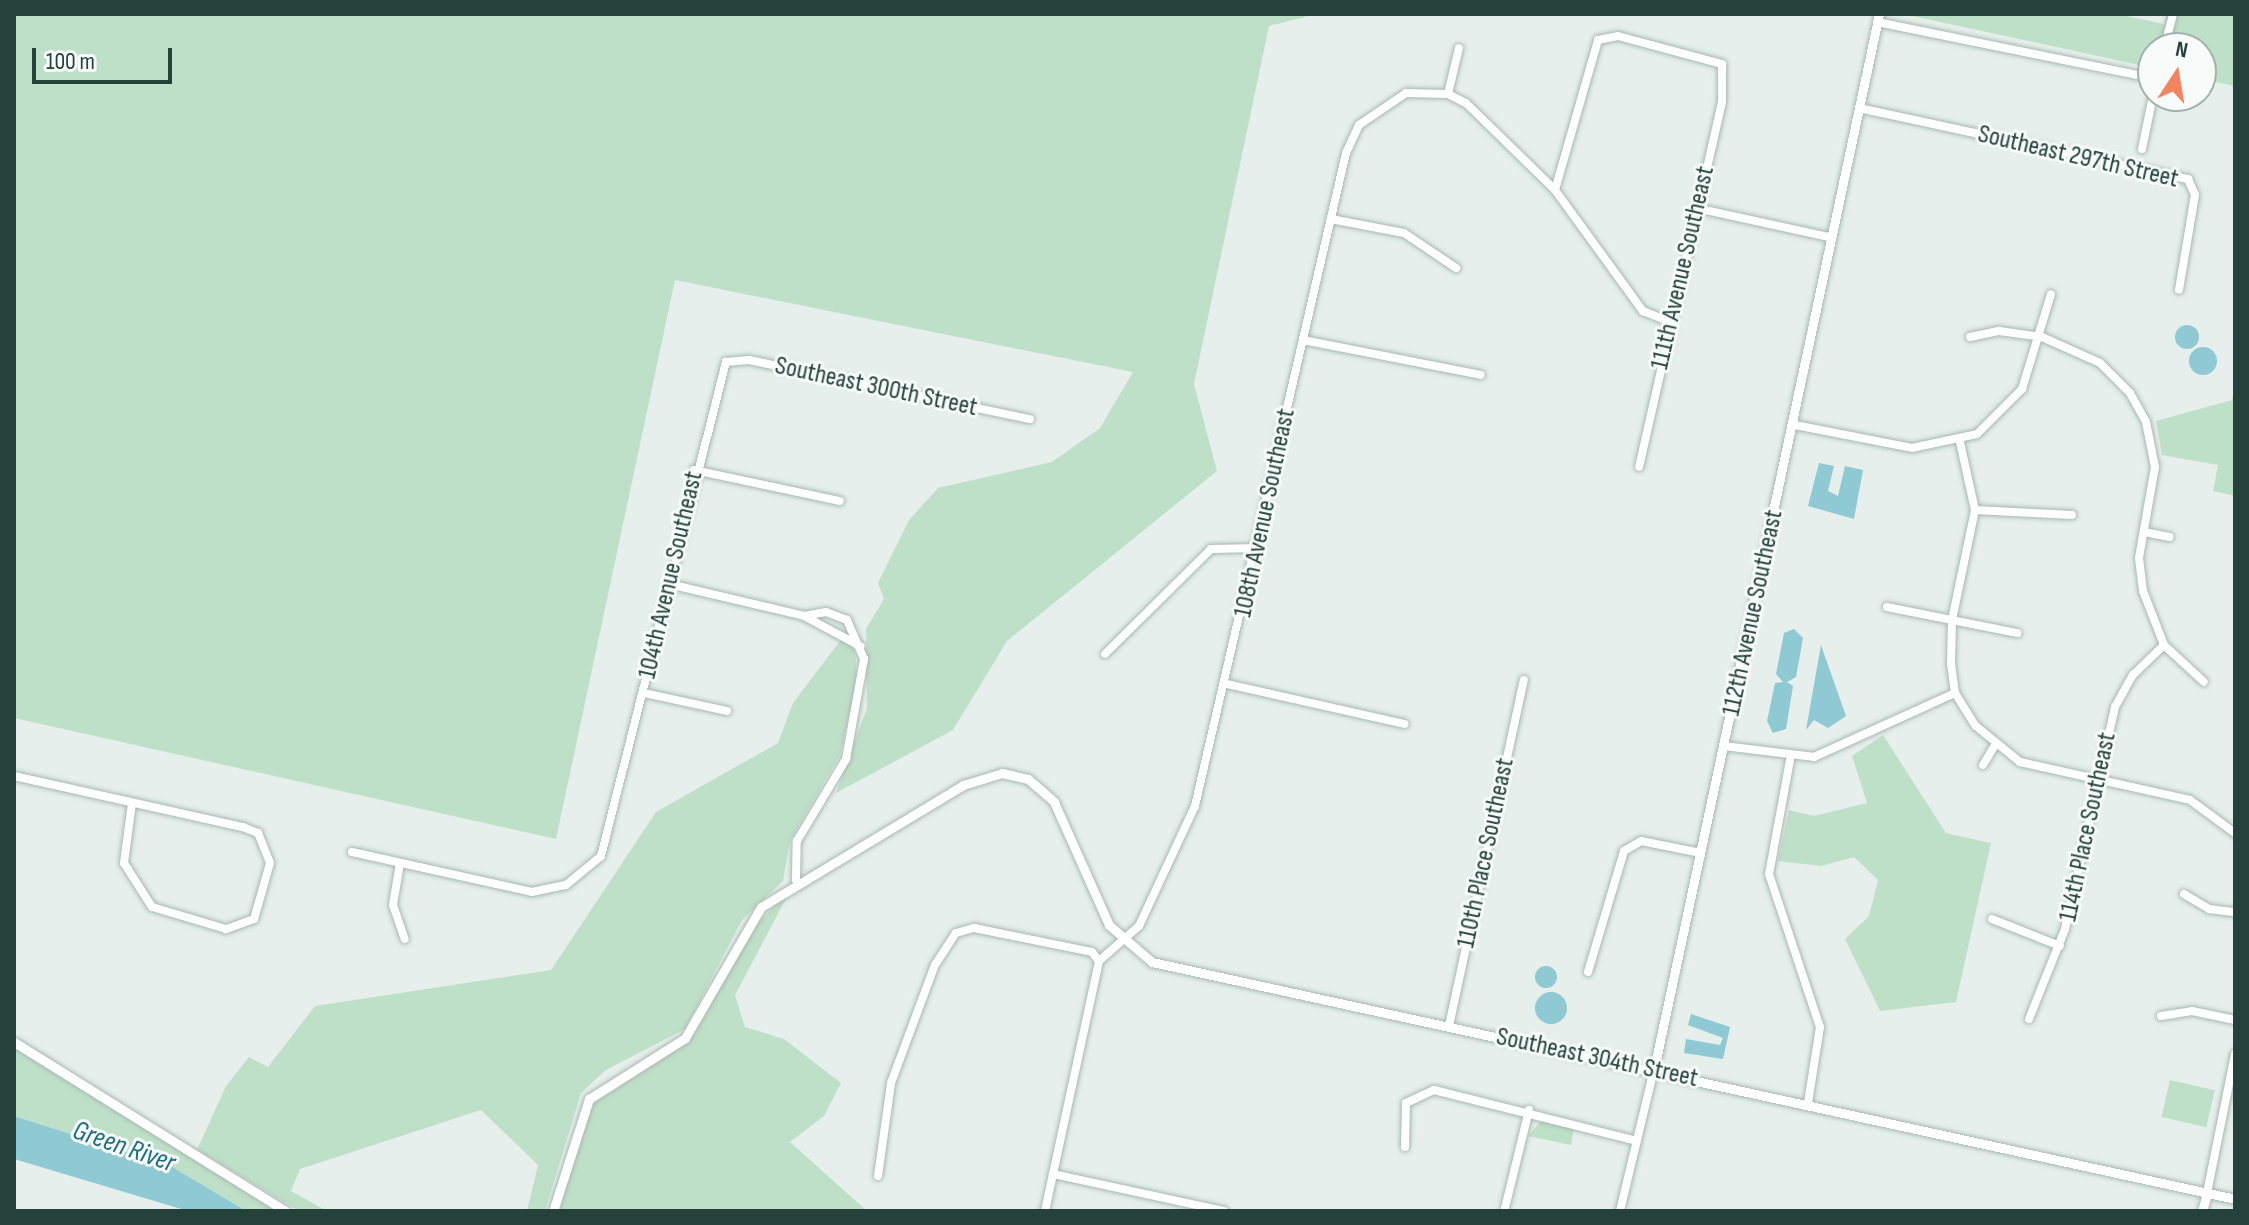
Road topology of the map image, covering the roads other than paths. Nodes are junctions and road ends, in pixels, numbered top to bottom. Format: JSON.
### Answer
{"nodes":[{"id":1,"x":1878,"y":18,"type":"edge"},
{"id":2,"x":1459,"y":48,"type":"dead end"},
{"id":3,"x":2137,"y":75,"type":"edge"},
{"id":4,"x":1448,"y":94,"type":"junction"},
{"id":5,"x":1859,"y":108,"type":"junction"},
{"id":6,"x":2150,"y":112,"type":"edge"},
{"id":7,"x":2142,"y":149,"type":"dead end"},
{"id":8,"x":1555,"y":190,"type":"junction"},
{"id":9,"x":1696,"y":208,"type":"junction"},
{"id":10,"x":1331,"y":219,"type":"junction"},
{"id":11,"x":1829,"y":237,"type":"junction"},
{"id":12,"x":1456,"y":268,"type":"dead end"},
{"id":13,"x":2179,"y":290,"type":"dead end"},
{"id":14,"x":2051,"y":294,"type":"dead end"},
{"id":15,"x":1670,"y":322,"type":"junction"},
{"id":16,"x":1970,"y":337,"type":"dead end"},
{"id":17,"x":2042,"y":337,"type":"junction"},
{"id":18,"x":1303,"y":340,"type":"junction"},
{"id":19,"x":723,"y":364,"type":"joint"},
{"id":20,"x":1481,"y":375,"type":"dead end"},
{"id":21,"x":1030,"y":419,"type":"dead end"},
{"id":22,"x":1795,"y":425,"type":"junction"},
{"id":23,"x":1960,"y":442,"type":"junction"},
{"id":24,"x":1639,"y":467,"type":"dead end"},
{"id":25,"x":694,"y":470,"type":"junction"},
{"id":26,"x":840,"y":501,"type":"dead end"},
{"id":27,"x":1975,"y":510,"type":"junction"},
{"id":28,"x":2072,"y":515,"type":"dead end"},
{"id":29,"x":2144,"y":532,"type":"junction"},
{"id":30,"x":2170,"y":537,"type":"dead end"},
{"id":31,"x":1257,"y":548,"type":"junction"},
{"id":32,"x":669,"y":584,"type":"junction"},
{"id":33,"x":1887,"y":607,"type":"dead end"},
{"id":34,"x":804,"y":616,"type":"junction"},
{"id":35,"x":1952,"y":620,"type":"junction"},
{"id":36,"x":2017,"y":633,"type":"dead end"},
{"id":37,"x":2164,"y":645,"type":"junction"},
{"id":38,"x":861,"y":647,"type":"junction"},
{"id":39,"x":1105,"y":654,"type":"dead end"},
{"id":40,"x":1524,"y":680,"type":"dead end"},
{"id":41,"x":2204,"y":682,"type":"dead end"},
{"id":42,"x":1227,"y":684,"type":"junction"},
{"id":43,"x":644,"y":693,"type":"junction"},
{"id":44,"x":1955,"y":693,"type":"junction"},
{"id":45,"x":727,"y":711,"type":"dead end"},
{"id":46,"x":1405,"y":724,"type":"dead end"},
{"id":47,"x":1724,"y":746,"type":"junction"},
{"id":48,"x":1994,"y":747,"type":"junction"},
{"id":49,"x":1790,"y":760,"type":"junction"},
{"id":50,"x":1983,"y":765,"type":"dead end"},
{"id":51,"x":14,"y":776,"type":"edge"},
{"id":52,"x":2096,"y":778,"type":"junction"},
{"id":53,"x":132,"y":803,"type":"junction"},
{"id":54,"x":2235,"y":833,"type":"edge"},
{"id":55,"x":352,"y":852,"type":"dead end"},
{"id":56,"x":1701,"y":853,"type":"junction"},
{"id":57,"x":400,"y":863,"type":"junction"},
{"id":58,"x":796,"y":880,"type":"junction"},
{"id":59,"x":2184,"y":894,"type":"dead end"},
{"id":60,"x":2235,"y":912,"type":"edge"},
{"id":61,"x":1992,"y":919,"type":"dead end"},
{"id":62,"x":405,"y":939,"type":"dead end"},
{"id":63,"x":1122,"y":942,"type":"junction"},
{"id":64,"x":2060,"y":946,"type":"junction"},
{"id":65,"x":1099,"y":961,"type":"junction"},
{"id":66,"x":1588,"y":972,"type":"dead end"},
{"id":67,"x":2161,"y":1016,"type":"dead end"},
{"id":68,"x":2029,"y":1019,"type":"dead end"},
{"id":69,"x":2235,"y":1020,"type":"edge"},
{"id":70,"x":1449,"y":1026,"type":"junction"},
{"id":71,"x":14,"y":1042,"type":"edge"},
{"id":72,"x":2235,"y":1054,"type":"edge"},
{"id":73,"x":1654,"y":1069,"type":"junction"},
{"id":74,"x":1808,"y":1103,"type":"junction"},
{"id":75,"x":1529,"y":1110,"type":"junction"},
{"id":76,"x":1637,"y":1141,"type":"junction"},
{"id":77,"x":1405,"y":1147,"type":"dead end"},
{"id":78,"x":1053,"y":1174,"type":"junction"},
{"id":79,"x":878,"y":1176,"type":"dead end"},
{"id":80,"x":2207,"y":1193,"type":"junction"},
{"id":81,"x":2235,"y":1199,"type":"edge"},
{"id":82,"x":1505,"y":1208,"type":"dead end"},
{"id":83,"x":286,"y":1211,"type":"edge"},
{"id":84,"x":553,"y":1211,"type":"edge"},
{"id":85,"x":1045,"y":1211,"type":"edge"},
{"id":86,"x":1224,"y":1211,"type":"edge"},
{"id":87,"x":1620,"y":1211,"type":"edge"},
{"id":88,"x":2202,"y":1211,"type":"edge"}],
"edges":[{"from":1,"to":3,"type":"street"},
{"from":1,"to":5,"type":"street","name":"112th Avenue Southeast"},
{"from":2,"to":4,"type":"street"},
{"from":4,"to":8,"type":"street"},
{"from":4,"to":10,"type":"street","name":"108th Avenue Southeast"},
{"from":5,"to":11,"type":"street","name":"112th Avenue Southeast"},
{"from":5,"to":13,"type":"street","name":"Southeast 297th Street"},
{"from":6,"to":7,"type":"street"},
{"from":8,"to":9,"type":"street","name":"111th Avenue Southeast"},
{"from":8,"to":15,"type":"street"},
{"from":9,"to":11,"type":"street"},
{"from":9,"to":15,"type":"street","name":"111th Avenue Southeast"},
{"from":10,"to":12,"type":"street"},
{"from":10,"to":18,"type":"street","name":"108th Avenue Southeast"},
{"from":11,"to":22,"type":"street","name":"112th Avenue Southeast"},
{"from":14,"to":17,"type":"street"},
{"from":15,"to":24,"type":"street","name":"111th Avenue Southeast"},
{"from":16,"to":17,"type":"street"},
{"from":17,"to":23,"type":"street"},
{"from":17,"to":29,"type":"street"},
{"from":18,"to":20,"type":"street"},
{"from":18,"to":31,"type":"street","name":"108th Avenue Southeast"},
{"from":19,"to":21,"type":"street","name":"Southeast 300th Street"},
{"from":19,"to":25,"type":"street","name":"104th Avenue Southeast"},
{"from":22,"to":23,"type":"street"},
{"from":22,"to":47,"type":"street","name":"112th Avenue Southeast"},
{"from":23,"to":27,"type":"street"},
{"from":25,"to":26,"type":"street"},
{"from":25,"to":32,"type":"street","name":"104th Avenue Southeast"},
{"from":27,"to":28,"type":"street"},
{"from":27,"to":35,"type":"street"},
{"from":29,"to":30,"type":"street"},
{"from":29,"to":37,"type":"street"},
{"from":31,"to":39,"type":"street"},
{"from":31,"to":42,"type":"street","name":"108th Avenue Southeast"},
{"from":32,"to":34,"type":"street"},
{"from":32,"to":43,"type":"street","name":"104th Avenue Southeast"},
{"from":33,"to":35,"type":"street"},
{"from":34,"to":38,"type":"street"},
{"from":34,"to":38,"type":"street"},
{"from":35,"to":36,"type":"street"},
{"from":35,"to":44,"type":"street"},
{"from":37,"to":41,"type":"street"},
{"from":37,"to":52,"type":"street","name":"114th Place Southeast"},
{"from":38,"to":58,"type":"street"},
{"from":40,"to":70,"type":"street","name":"110th Place Southeast"},
{"from":42,"to":46,"type":"street"},
{"from":42,"to":63,"type":"street","name":"108th Avenue Southeast"},
{"from":43,"to":45,"type":"street"},
{"from":43,"to":57,"type":"street","name":"104th Avenue Southeast"},
{"from":44,"to":48,"type":"street"},
{"from":44,"to":49,"type":"street"},
{"from":47,"to":49,"type":"street"},
{"from":47,"to":56,"type":"street","name":"112th Avenue Southeast"},
{"from":48,"to":50,"type":"street"},
{"from":48,"to":52,"type":"street"},
{"from":49,"to":74,"type":"street"},
{"from":51,"to":53,"type":"street"},
{"from":52,"to":54,"type":"street"},
{"from":52,"to":64,"type":"street","name":"114th Place Southeast"},
{"from":53,"to":53,"type":"street"},
{"from":55,"to":57,"type":"street"},
{"from":56,"to":66,"type":"street"},
{"from":56,"to":73,"type":"street","name":"112th Avenue Southeast"},
{"from":57,"to":62,"type":"street"},
{"from":58,"to":63,"type":"street"},
{"from":58,"to":84,"type":"street"},
{"from":59,"to":60,"type":"street"},
{"from":61,"to":64,"type":"street"},
{"from":63,"to":65,"type":"street"},
{"from":63,"to":70,"type":"street","name":"Southeast 304th Street"},
{"from":64,"to":68,"type":"street","name":"114th Place Southeast"},
{"from":65,"to":78,"type":"street"},
{"from":65,"to":79,"type":"street"},
{"from":67,"to":69,"type":"street"},
{"from":70,"to":73,"type":"street","name":"Southeast 304th Street"},
{"from":71,"to":83,"type":"street"},
{"from":72,"to":80,"type":"street"},
{"from":73,"to":74,"type":"street","name":"Southeast 304th Street"},
{"from":73,"to":76,"type":"street","name":"112th Avenue Southeast"},
{"from":74,"to":80,"type":"street","name":"Southeast 304th Street"},
{"from":75,"to":76,"type":"street"},
{"from":75,"to":77,"type":"street"},
{"from":75,"to":82,"type":"street"},
{"from":76,"to":87,"type":"street","name":"112th Avenue Southeast"},
{"from":78,"to":85,"type":"street"},
{"from":78,"to":86,"type":"street"},
{"from":80,"to":81,"type":"street","name":"Southeast 304th Street"},
{"from":80,"to":88,"type":"street"}]}
